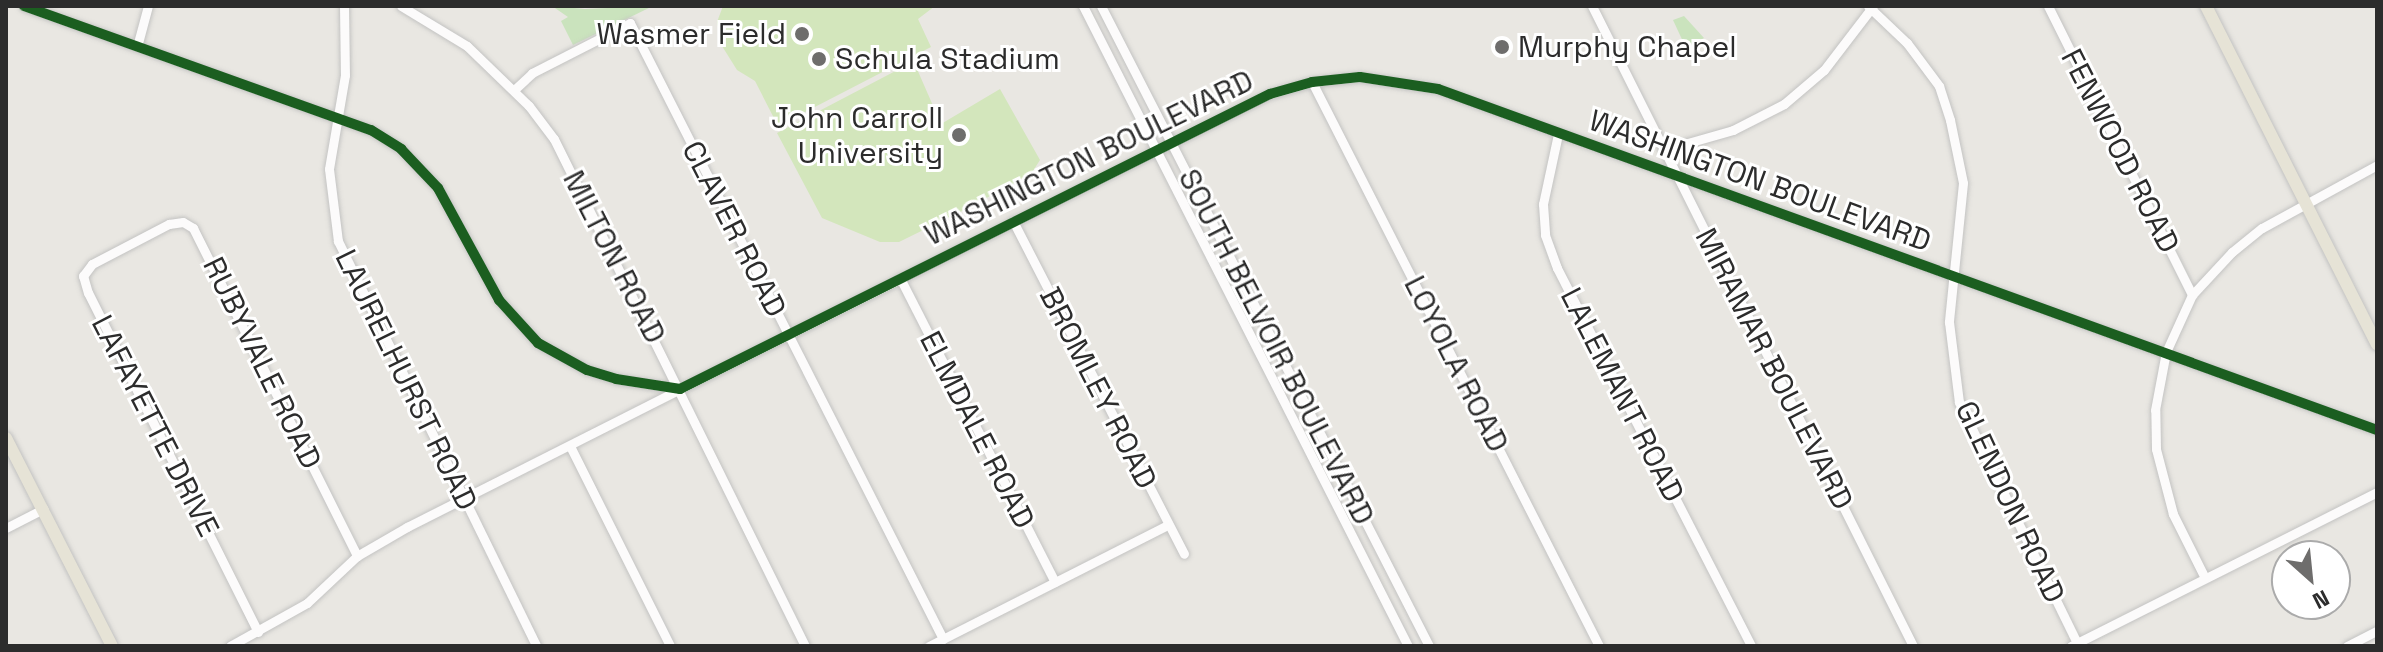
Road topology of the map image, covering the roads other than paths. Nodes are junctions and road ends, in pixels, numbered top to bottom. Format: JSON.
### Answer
{"nodes":[{"id":1,"x":24,"y":6,"type":"edge"},
{"id":2,"x":148,"y":6,"type":"edge"},
{"id":3,"x":344,"y":6,"type":"edge"},
{"id":4,"x":401,"y":6,"type":"edge"},
{"id":5,"x":1083,"y":6,"type":"edge"},
{"id":6,"x":1101,"y":6,"type":"edge"},
{"id":7,"x":1592,"y":6,"type":"edge"},
{"id":8,"x":2048,"y":6,"type":"edge"},
{"id":9,"x":2206,"y":6,"type":"edge"},
{"id":10,"x":1871,"y":7,"type":"edge"},
{"id":11,"x":138,"y":43,"type":"junction"},
{"id":12,"x":1312,"y":82,"type":"junction"},
{"id":13,"x":514,"y":90,"type":"junction"},
{"id":14,"x":338,"y":114,"type":"junction"},
{"id":15,"x":1558,"y":134,"type":"junction"},
{"id":16,"x":1171,"y":143,"type":"junction"},
{"id":17,"x":1663,"y":150,"type":"junction"},
{"id":18,"x":1156,"y":151,"type":"junction"},
{"id":19,"x":2377,"y":165,"type":"edge"},
{"id":20,"x":1678,"y":179,"type":"junction"},
{"id":21,"x":2305,"y":205,"type":"junction"},
{"id":22,"x":1013,"y":221,"type":"junction"},
{"id":23,"x":135,"y":242,"type":"joint"},
{"id":24,"x":1952,"y":275,"type":"junction"},
{"id":25,"x":900,"y":278,"type":"junction"},
{"id":26,"x":2192,"y":295,"type":"junction"},
{"id":27,"x":787,"y":335,"type":"junction"},
{"id":28,"x":2377,"y":344,"type":"edge"},
{"id":29,"x":2166,"y":352,"type":"junction"},
{"id":30,"x":680,"y":389,"type":"junction"},
{"id":31,"x":2377,"y":430,"type":"edge"},
{"id":32,"x":6,"y":438,"type":"edge"},
{"id":33,"x":570,"y":446,"type":"junction"},
{"id":34,"x":2377,"y":492,"type":"edge"},
{"id":35,"x":463,"y":499,"type":"junction"},
{"id":36,"x":43,"y":509,"type":"junction"},
{"id":37,"x":1365,"y":522,"type":"junction"},
{"id":38,"x":1168,"y":525,"type":"junction"},
{"id":39,"x":6,"y":528,"type":"edge"},
{"id":40,"x":1350,"y":529,"type":"junction"},
{"id":41,"x":1184,"y":554,"type":"dead end"},
{"id":42,"x":357,"y":556,"type":"junction"},
{"id":43,"x":2205,"y":578,"type":"junction"},
{"id":44,"x":1055,"y":582,"type":"junction"},
{"id":45,"x":2377,"y":631,"type":"edge"},
{"id":46,"x":258,"y":632,"type":"junction"},
{"id":47,"x":943,"y":639,"type":"junction"},
{"id":48,"x":2074,"y":644,"type":"edge"},
{"id":49,"x":112,"y":646,"type":"edge"},
{"id":50,"x":230,"y":646,"type":"edge"},
{"id":51,"x":536,"y":646,"type":"edge"},
{"id":52,"x":670,"y":646,"type":"edge"},
{"id":53,"x":805,"y":646,"type":"edge"},
{"id":54,"x":929,"y":646,"type":"edge"},
{"id":55,"x":1408,"y":646,"type":"edge"},
{"id":56,"x":1429,"y":646,"type":"edge"},
{"id":57,"x":1599,"y":646,"type":"edge"},
{"id":58,"x":1751,"y":646,"type":"edge"},
{"id":59,"x":1913,"y":646,"type":"edge"},
{"id":60,"x":2347,"y":646,"type":"edge"}],
"edges":[{"from":1,"to":11,"type":"street"},
{"from":2,"to":11,"type":"street"},
{"from":3,"to":14,"type":"street","name":"LAURELHURST ROAD"},
{"from":4,"to":13,"type":"street","name":"MILTON ROAD"},
{"from":5,"to":18,"type":"street","name":"SOUTH BELVOIR BOULEVARD"},
{"from":6,"to":16,"type":"street","name":"SOUTH BELVOIR BOULEVARD"},
{"from":7,"to":17,"type":"street","name":"MIRAMAR BOULEVARD"},
{"from":8,"to":26,"type":"street","name":"FENWOOD ROAD"},
{"from":9,"to":21,"type":"main road"},
{"from":10,"to":17,"type":"street"},
{"from":10,"to":24,"type":"street","name":"GLENDON ROAD"},
{"from":11,"to":14,"type":"street"},
{"from":12,"to":15,"type":"street","name":"WASHINGTON BOULEVARD"},
{"from":12,"to":16,"type":"street","name":"WASHINGTON BOULEVARD"},
{"from":12,"to":57,"type":"street","name":"LOYOLA ROAD"},
{"from":13,"to":27,"type":"street","name":"CLAVER ROAD"},
{"from":13,"to":30,"type":"street","name":"MILTON ROAD"},
{"from":14,"to":30,"type":"street"},
{"from":14,"to":35,"type":"street","name":"LAURELHURST ROAD"},
{"from":15,"to":20,"type":"street","name":"WASHINGTON BOULEVARD"},
{"from":15,"to":58,"type":"street","name":"LALEMANT ROAD"},
{"from":16,"to":18,"type":"street","name":"WASHINGTON BOULEVARD"},
{"from":16,"to":37,"type":"street","name":"SOUTH BELVOIR BOULEVARD"},
{"from":17,"to":20,"type":"street","name":"MIRAMAR BOULEVARD"},
{"from":18,"to":22,"type":"street","name":"WASHINGTON BOULEVARD"},
{"from":18,"to":40,"type":"street","name":"SOUTH BELVOIR BOULEVARD"},
{"from":19,"to":21,"type":"street"},
{"from":20,"to":24,"type":"street","name":"WASHINGTON BOULEVARD"},
{"from":20,"to":59,"type":"street","name":"MIRAMAR BOULEVARD"},
{"from":21,"to":26,"type":"street"},
{"from":21,"to":28,"type":"main road"},
{"from":22,"to":25,"type":"street","name":"WASHINGTON BOULEVARD"},
{"from":22,"to":38,"type":"street","name":"BROMLEY ROAD"},
{"from":23,"to":42,"type":"street","name":"RUBYVALE ROAD"},
{"from":23,"to":46,"type":"street","name":"LAFAYETTE DRIVE"},
{"from":24,"to":29,"type":"street","name":"WASHINGTON BOULEVARD"},
{"from":24,"to":48,"type":"street","name":"GLENDON ROAD"},
{"from":25,"to":27,"type":"street","name":"WASHINGTON BOULEVARD"},
{"from":25,"to":44,"type":"street","name":"ELMDALE ROAD"},
{"from":26,"to":29,"type":"street"},
{"from":27,"to":30,"type":"street","name":"WASHINGTON BOULEVARD"},
{"from":27,"to":47,"type":"street","name":"CLAVER ROAD"},
{"from":29,"to":31,"type":"street","name":"WASHINGTON BOULEVARD"},
{"from":29,"to":43,"type":"street"},
{"from":30,"to":33,"type":"street","name":"WASHINGTON BOULEVARD"},
{"from":30,"to":53,"type":"street","name":"MILTON ROAD"},
{"from":32,"to":36,"type":"main road"},
{"from":33,"to":35,"type":"street","name":"WASHINGTON BOULEVARD"},
{"from":33,"to":52,"type":"street"},
{"from":34,"to":43,"type":"street"},
{"from":35,"to":42,"type":"street","name":"WASHINGTON BOULEVARD"},
{"from":35,"to":51,"type":"street","name":"LAURELHURST ROAD"},
{"from":36,"to":39,"type":"street"},
{"from":36,"to":49,"type":"main road"},
{"from":37,"to":40,"type":"street"},
{"from":37,"to":56,"type":"street","name":"SOUTH BELVOIR BOULEVARD"},
{"from":38,"to":41,"type":"street","name":"BROMLEY ROAD"},
{"from":38,"to":44,"type":"street"},
{"from":40,"to":55,"type":"street","name":"SOUTH BELVOIR BOULEVARD"},
{"from":42,"to":46,"type":"street","name":"WASHINGTON BOULEVARD"},
{"from":43,"to":48,"type":"street"},
{"from":44,"to":47,"type":"street"},
{"from":45,"to":60,"type":"street"},
{"from":46,"to":50,"type":"street","name":"WASHINGTON BOULEVARD"},
{"from":47,"to":54,"type":"street"}]}
